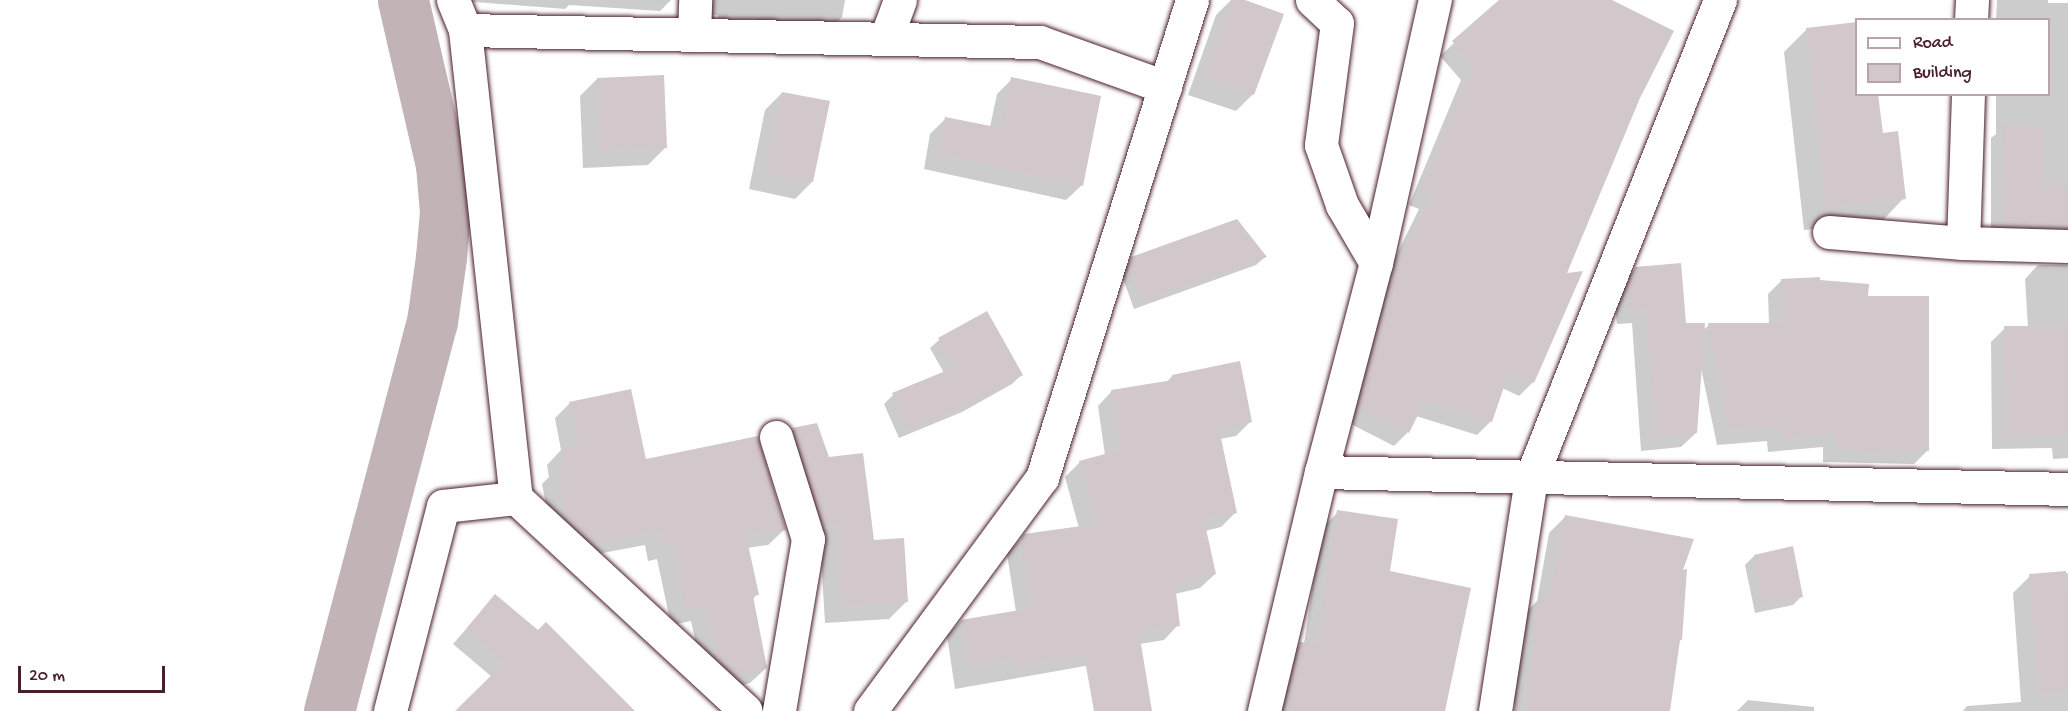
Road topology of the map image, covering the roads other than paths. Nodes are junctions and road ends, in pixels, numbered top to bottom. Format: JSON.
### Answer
{"nodes":[{"id":1,"x":453,"y":0,"type":"edge"},
{"id":2,"x":695,"y":0,"type":"edge"},
{"id":3,"x":900,"y":0,"type":"edge"},
{"id":4,"x":1192,"y":0,"type":"edge"},
{"id":5,"x":1312,"y":0,"type":"edge"},
{"id":6,"x":1435,"y":0,"type":"edge"},
{"id":7,"x":1720,"y":0,"type":"edge"},
{"id":8,"x":1972,"y":0,"type":"edge"},
{"id":9,"x":1971,"y":18,"type":"edge"},
{"id":10,"x":465,"y":30,"type":"junction"},
{"id":11,"x":694,"y":35,"type":"junction"},
{"id":12,"x":886,"y":38,"type":"junction"},
{"id":13,"x":1165,"y":87,"type":"junction"},
{"id":14,"x":1968,"y":96,"type":"edge"},
{"id":15,"x":1828,"y":232,"type":"dead end"},
{"id":16,"x":1963,"y":243,"type":"junction"},
{"id":17,"x":2068,"y":246,"type":"edge"},
{"id":18,"x":1376,"y":263,"type":"junction"},
{"id":19,"x":776,"y":437,"type":"dead end"},
{"id":20,"x":1321,"y":472,"type":"junction"},
{"id":21,"x":1531,"y":478,"type":"junction"},
{"id":22,"x":2068,"y":489,"type":"edge"},
{"id":23,"x":516,"y":498,"type":"junction"},
{"id":24,"x":390,"y":711,"type":"edge"},
{"id":25,"x":746,"y":711,"type":"edge"},
{"id":26,"x":779,"y":711,"type":"edge"},
{"id":27,"x":870,"y":711,"type":"edge"},
{"id":28,"x":1264,"y":711,"type":"edge"},
{"id":29,"x":1495,"y":711,"type":"edge"}],
"edges":[{"from":1,"to":10,"type":"street"},
{"from":2,"to":11,"type":"street"},
{"from":3,"to":12,"type":"street"},
{"from":4,"to":13,"type":"street"},
{"from":5,"to":18,"type":"street"},
{"from":6,"to":18,"type":"street"},
{"from":7,"to":21,"type":"street"},
{"from":8,"to":9,"type":"street"},
{"from":10,"to":11,"type":"street"},
{"from":10,"to":23,"type":"street"},
{"from":11,"to":12,"type":"street"},
{"from":12,"to":13,"type":"street"},
{"from":13,"to":27,"type":"street"},
{"from":14,"to":16,"type":"street"},
{"from":15,"to":16,"type":"street"},
{"from":16,"to":17,"type":"street"},
{"from":18,"to":20,"type":"street"},
{"from":19,"to":26,"type":"street"},
{"from":20,"to":21,"type":"street"},
{"from":20,"to":28,"type":"street"},
{"from":21,"to":22,"type":"street"},
{"from":21,"to":29,"type":"street"},
{"from":23,"to":24,"type":"street"},
{"from":23,"to":25,"type":"street"}]}
